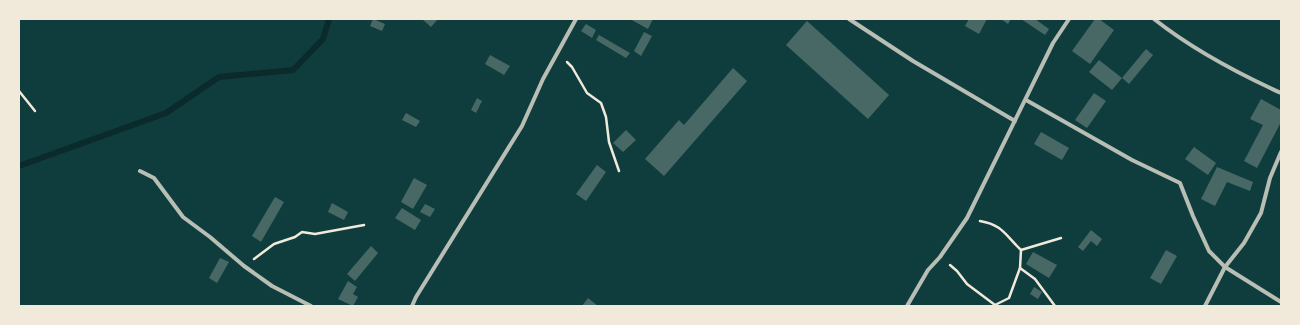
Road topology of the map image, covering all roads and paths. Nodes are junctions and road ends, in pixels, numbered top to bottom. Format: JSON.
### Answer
{"nodes":[{"id":1,"x":576,"y":19,"type":"edge"},
{"id":2,"x":849,"y":19,"type":"edge"},
{"id":3,"x":1069,"y":19,"type":"edge"},
{"id":4,"x":1154,"y":19,"type":"edge"},
{"id":5,"x":557,"y":52,"type":"junction"},
{"id":6,"x":19,"y":91,"type":"edge"},
{"id":7,"x":1281,"y":93,"type":"edge"},
{"id":8,"x":1026,"y":100,"type":"junction"},
{"id":9,"x":35,"y":111,"type":"dead end"},
{"id":10,"x":1015,"y":121,"type":"junction"},
{"id":11,"x":1281,"y":152,"type":"edge"},
{"id":12,"x":140,"y":171,"type":"dead end"},
{"id":13,"x":619,"y":171,"type":"dead end"},
{"id":14,"x":967,"y":218,"type":"junction"},
{"id":15,"x":364,"y":225,"type":"dead end"},
{"id":16,"x":1061,"y":238,"type":"dead end"},
{"id":17,"x":1020,"y":250,"type":"junction"},
{"id":18,"x":940,"y":257,"type":"junction"},
{"id":19,"x":244,"y":266,"type":"junction"},
{"id":20,"x":1225,"y":267,"type":"junction"},
{"id":21,"x":1020,"y":268,"type":"junction"},
{"id":22,"x":1281,"y":302,"type":"edge"},
{"id":23,"x":995,"y":305,"type":"edge"},
{"id":24,"x":310,"y":306,"type":"edge"},
{"id":25,"x":412,"y":306,"type":"edge"},
{"id":26,"x":907,"y":306,"type":"edge"},
{"id":27,"x":999,"y":306,"type":"edge"},
{"id":28,"x":1055,"y":306,"type":"edge"},
{"id":29,"x":1206,"y":306,"type":"edge"}],
"edges":[{"from":1,"to":5,"type":"street"},
{"from":2,"to":10,"type":"street"},
{"from":3,"to":8,"type":"street"},
{"from":4,"to":7,"type":"street"},
{"from":5,"to":13,"type":"path"},
{"from":5,"to":25,"type":"street"},
{"from":6,"to":9,"type":"path"},
{"from":8,"to":10,"type":"street"},
{"from":8,"to":20,"type":"street"},
{"from":10,"to":14,"type":"street"},
{"from":11,"to":20,"type":"street"},
{"from":12,"to":19,"type":"street"},
{"from":14,"to":17,"type":"path"},
{"from":14,"to":18,"type":"street"},
{"from":15,"to":19,"type":"path"},
{"from":16,"to":17,"type":"path"},
{"from":17,"to":21,"type":"path"},
{"from":18,"to":23,"type":"path"},
{"from":18,"to":26,"type":"street"},
{"from":19,"to":24,"type":"street"},
{"from":20,"to":22,"type":"street"},
{"from":20,"to":29,"type":"street"},
{"from":21,"to":23,"type":"path"},
{"from":21,"to":28,"type":"path"},
{"from":23,"to":27,"type":"path"}]}
